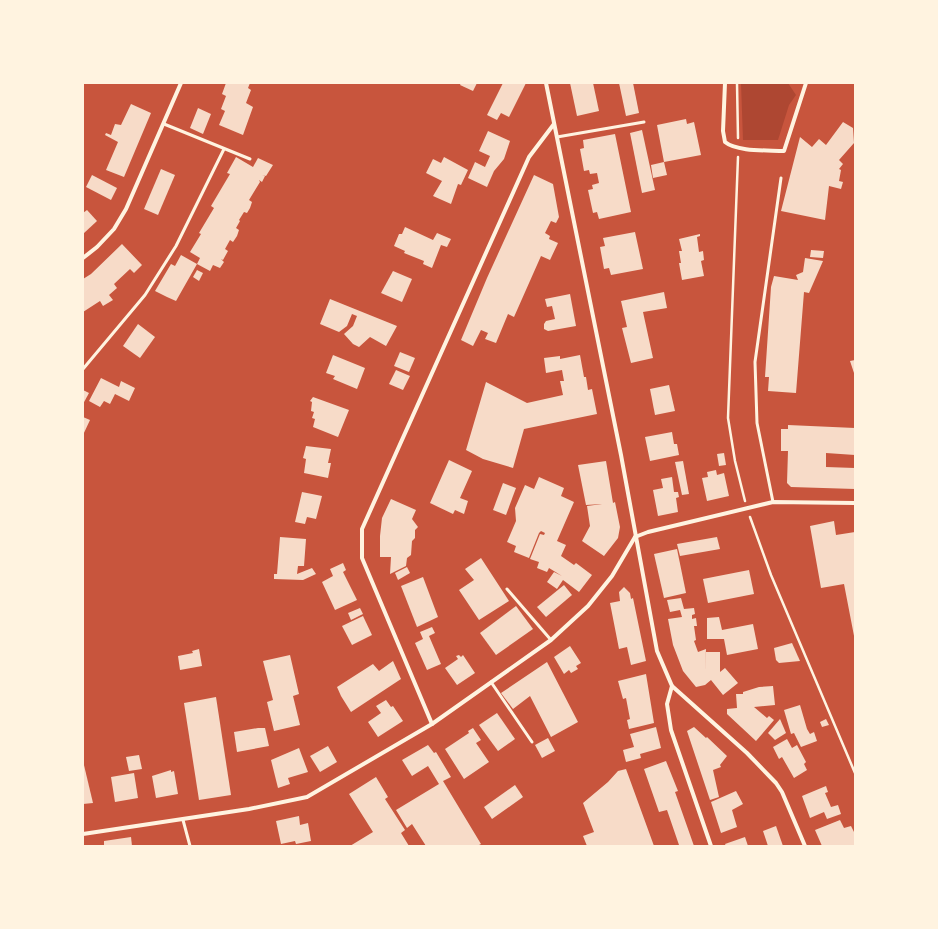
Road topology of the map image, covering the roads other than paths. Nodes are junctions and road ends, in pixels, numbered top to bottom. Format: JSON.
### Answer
{"nodes":[{"id":1,"x":181,"y":83,"type":"edge"},
{"id":2,"x":546,"y":83,"type":"edge"},
{"id":3,"x":725,"y":83,"type":"edge"},
{"id":4,"x":806,"y":83,"type":"edge"},
{"id":5,"x":644,"y":122,"type":"dead end"},
{"id":6,"x":164,"y":124,"type":"junction"},
{"id":7,"x":554,"y":124,"type":"junction"},
{"id":8,"x":557,"y":138,"type":"junction"},
{"id":9,"x":224,"y":149,"type":"junction"},
{"id":10,"x":250,"y":158,"type":"dead end"},
{"id":11,"x":781,"y":178,"type":"dead end"},
{"id":12,"x":83,"y":258,"type":"edge"},
{"id":13,"x":85,"y":365,"type":"edge"},
{"id":14,"x":83,"y":369,"type":"edge"},
{"id":15,"x":773,"y":502,"type":"junction"},
{"id":16,"x":855,"y":503,"type":"edge"},
{"id":17,"x":635,"y":537,"type":"junction"},
{"id":18,"x":507,"y":590,"type":"dead end"},
{"id":19,"x":551,"y":640,"type":"junction"},
{"id":20,"x":491,"y":682,"type":"junction"},
{"id":21,"x":672,"y":686,"type":"junction"},
{"id":22,"x":432,"y":724,"type":"junction"},
{"id":23,"x":532,"y":742,"type":"dead end"},
{"id":24,"x":183,"y":820,"type":"junction"},
{"id":25,"x":83,"y":834,"type":"edge"},
{"id":26,"x":190,"y":846,"type":"edge"},
{"id":27,"x":711,"y":846,"type":"edge"},
{"id":28,"x":805,"y":846,"type":"edge"}],
"edges":[{"from":1,"to":6,"type":"street"},
{"from":2,"to":7,"type":"street"},
{"from":3,"to":4,"type":"street"},
{"from":5,"to":8,"type":"lane"},
{"from":6,"to":9,"type":"lane"},
{"from":6,"to":12,"type":"street"},
{"from":7,"to":8,"type":"street"},
{"from":7,"to":22,"type":"street"},
{"from":8,"to":17,"type":"street"},
{"from":9,"to":10,"type":"lane"},
{"from":9,"to":13,"type":"lane"},
{"from":11,"to":15,"type":"lane"},
{"from":13,"to":14,"type":"lane"},
{"from":15,"to":16,"type":"street"},
{"from":15,"to":17,"type":"street"},
{"from":17,"to":19,"type":"street"},
{"from":17,"to":21,"type":"street"},
{"from":18,"to":19,"type":"lane"},
{"from":19,"to":20,"type":"street"},
{"from":20,"to":22,"type":"street"},
{"from":20,"to":23,"type":"lane"},
{"from":21,"to":27,"type":"street"},
{"from":21,"to":28,"type":"street"},
{"from":22,"to":24,"type":"street"},
{"from":24,"to":25,"type":"street"},
{"from":24,"to":26,"type":"lane"}]}
